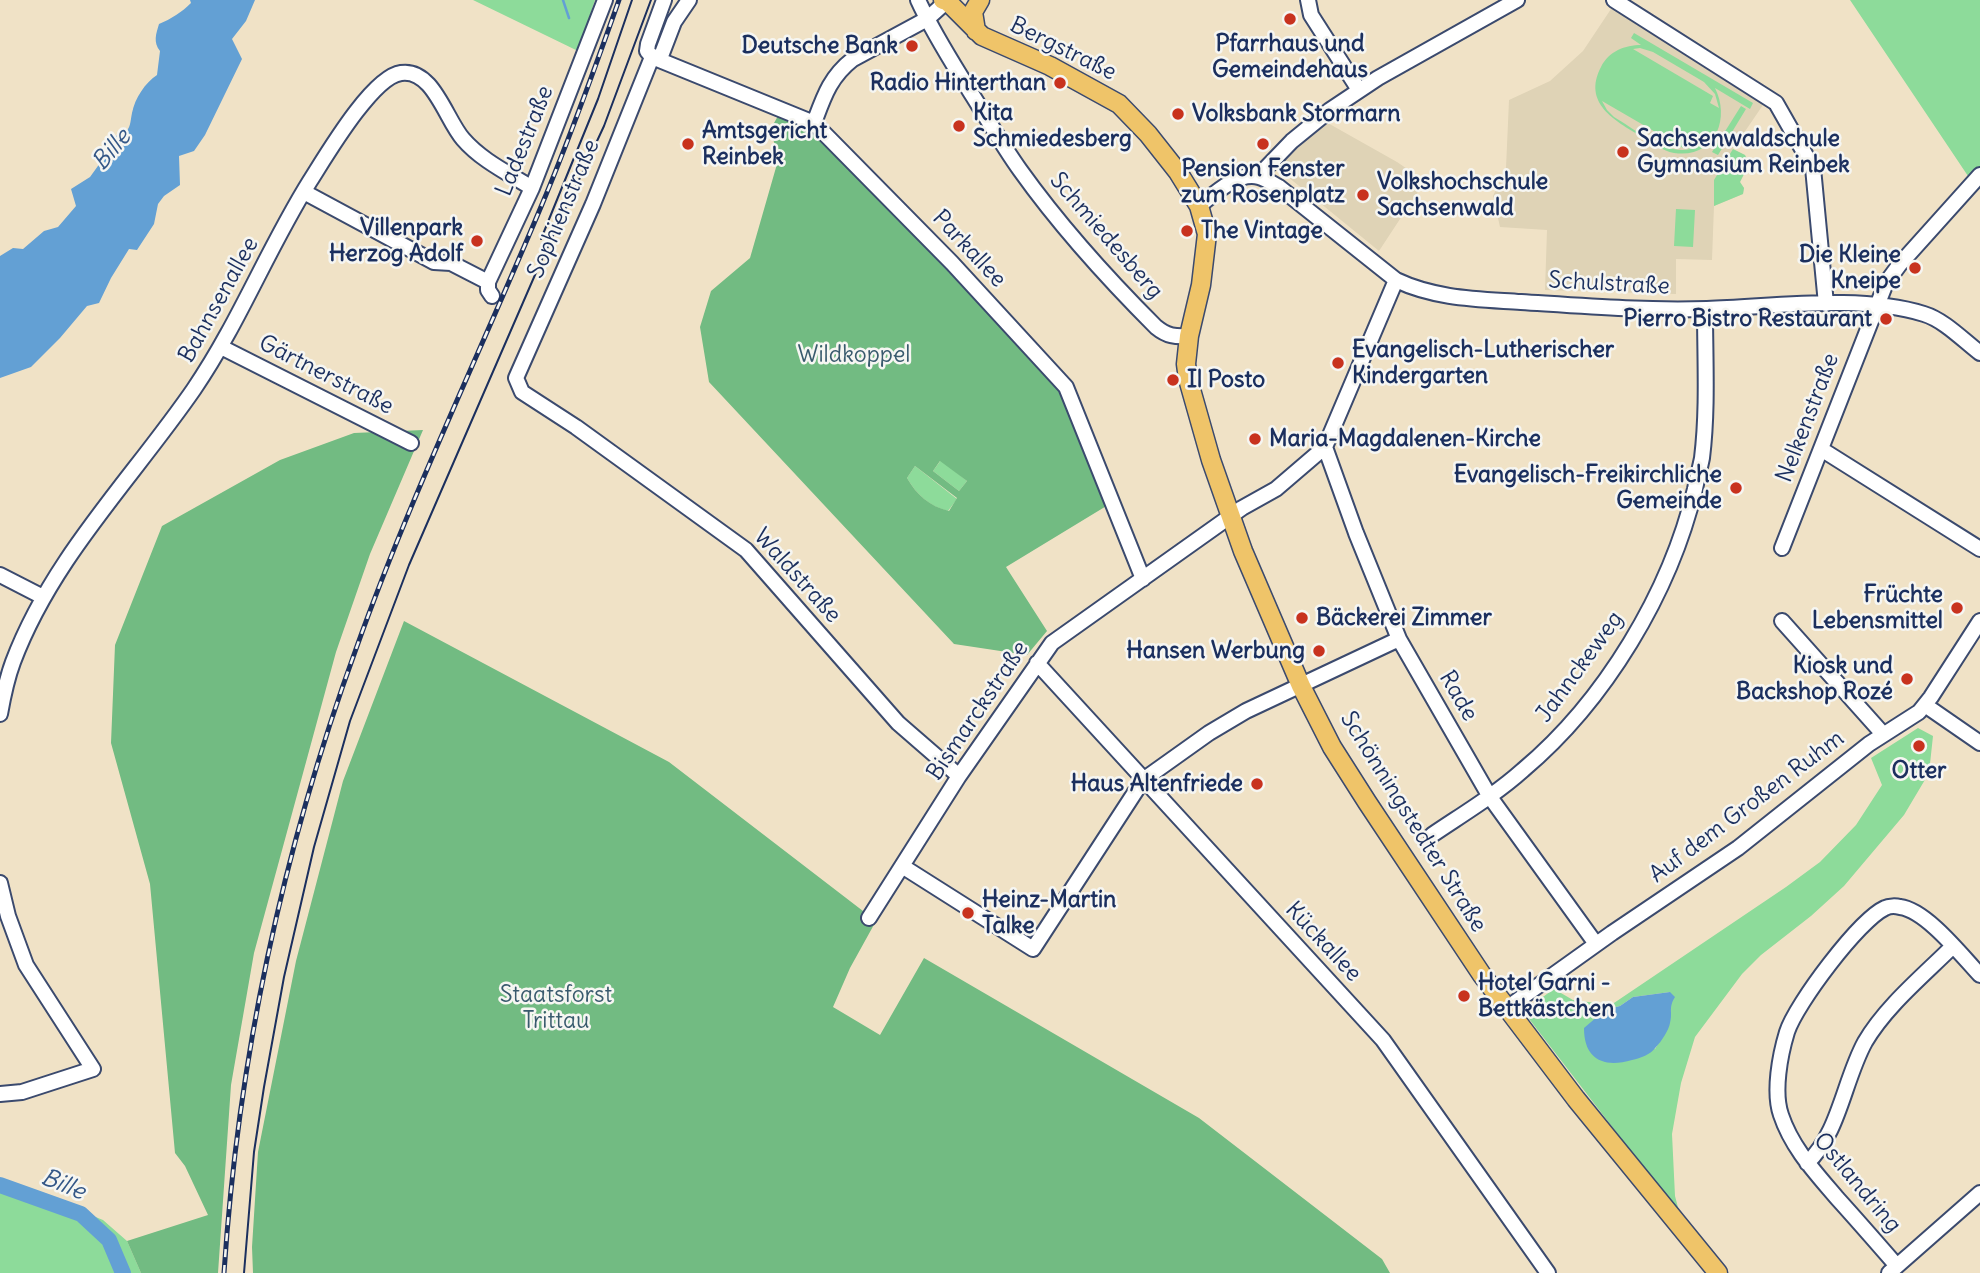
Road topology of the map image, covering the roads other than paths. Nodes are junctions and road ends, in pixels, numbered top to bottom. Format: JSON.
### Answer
{"nodes":[{"id":1,"x":605,"y":0,"type":"edge"},
{"id":2,"x":664,"y":0,"type":"edge"},
{"id":3,"x":689,"y":0,"type":"edge"},
{"id":4,"x":918,"y":0,"type":"edge"},
{"id":5,"x":980,"y":0,"type":"edge"},
{"id":6,"x":1308,"y":0,"type":"edge"},
{"id":7,"x":1517,"y":0,"type":"edge"},
{"id":8,"x":1614,"y":0,"type":"edge"},
{"id":9,"x":955,"y":3,"type":"edge"},
{"id":10,"x":927,"y":19,"type":"junction"},
{"id":11,"x":976,"y":31,"type":"junction"},
{"id":12,"x":652,"y":57,"type":"junction"},
{"id":13,"x":1359,"y":90,"type":"junction"},
{"id":14,"x":814,"y":123,"type":"junction"},
{"id":15,"x":1261,"y":177,"type":"junction"},
{"id":16,"x":1977,"y":185,"type":"edge"},
{"id":17,"x":532,"y":188,"type":"junction"},
{"id":18,"x":304,"y":192,"type":"junction"},
{"id":19,"x":1199,"y":206,"type":"junction"},
{"id":20,"x":1396,"y":280,"type":"junction"},
{"id":21,"x":1826,"y":304,"type":"junction"},
{"id":22,"x":1876,"y":305,"type":"junction"},
{"id":23,"x":1705,"y":310,"type":"junction"},
{"id":24,"x":544,"y":311,"type":"junction"},
{"id":25,"x":528,"y":316,"type":"dead end"},
{"id":26,"x":1189,"y":336,"type":"junction"},
{"id":27,"x":221,"y":347,"type":"junction"},
{"id":28,"x":1980,"y":353,"type":"edge"},
{"id":29,"x":516,"y":378,"type":"joint"},
{"id":30,"x":411,"y":443,"type":"dead end"},
{"id":31,"x":1325,"y":447,"type":"junction"},
{"id":32,"x":1821,"y":449,"type":"junction"},
{"id":33,"x":1231,"y":517,"type":"junction"},
{"id":34,"x":1782,"y":548,"type":"dead end"},
{"id":35,"x":1980,"y":550,"type":"edge"},
{"id":36,"x":0,"y":575,"type":"edge"},
{"id":37,"x":1143,"y":579,"type":"junction"},
{"id":38,"x":43,"y":597,"type":"junction"},
{"id":39,"x":1782,"y":621,"type":"dead end"},
{"id":40,"x":1980,"y":621,"type":"edge"},
{"id":41,"x":1399,"y":639,"type":"junction"},
{"id":42,"x":1037,"y":663,"type":"junction"},
{"id":43,"x":1301,"y":685,"type":"junction"},
{"id":44,"x":1925,"y":705,"type":"junction"},
{"id":45,"x":0,"y":713,"type":"edge"},
{"id":46,"x":1883,"y":734,"type":"junction"},
{"id":47,"x":1980,"y":743,"type":"edge"},
{"id":48,"x":959,"y":776,"type":"junction"},
{"id":49,"x":1143,"y":780,"type":"junction"},
{"id":50,"x":1490,"y":797,"type":"junction"},
{"id":51,"x":1432,"y":835,"type":"dead end"},
{"id":52,"x":902,"y":866,"type":"junction"},
{"id":53,"x":0,"y":883,"type":"edge"},
{"id":54,"x":869,"y":918,"type":"dead end"},
{"id":55,"x":1596,"y":944,"type":"junction"},
{"id":56,"x":1953,"y":946,"type":"junction"},
{"id":57,"x":1980,"y":975,"type":"edge"},
{"id":58,"x":1507,"y":1008,"type":"junction"},
{"id":59,"x":0,"y":1094,"type":"edge"},
{"id":60,"x":1807,"y":1163,"type":"junction"},
{"id":61,"x":1980,"y":1193,"type":"edge"},
{"id":62,"x":1893,"y":1269,"type":"edge"},
{"id":63,"x":1548,"y":1273,"type":"edge"},
{"id":64,"x":1718,"y":1273,"type":"edge"}],
"edges":[{"from":1,"to":17,"type":"street","name":"Ladestraße"},
{"from":2,"to":12,"type":"street","name":"Sophienstraße"},
{"from":3,"to":12,"type":"street","name":"Sophienstraße"},
{"from":4,"to":10,"type":"street","name":"Schmiedesberg"},
{"from":5,"to":11,"type":"main road","name":"Bergstraße"},
{"from":6,"to":13,"type":"street"},
{"from":7,"to":13,"type":"street"},
{"from":8,"to":21,"type":"street"},
{"from":9,"to":10,"type":"street"},
{"from":9,"to":11,"type":"main road","name":"Bergstraße"},
{"from":10,"to":14,"type":"street"},
{"from":10,"to":26,"type":"street","name":"Schmiedesberg"},
{"from":11,"to":19,"type":"main road","name":"Bergstraße"},
{"from":12,"to":14,"type":"street","name":"Parkallee"},
{"from":12,"to":24,"type":"street","name":"Sophienstraße"},
{"from":13,"to":15,"type":"street"},
{"from":14,"to":37,"type":"street","name":"Parkallee"},
{"from":15,"to":19,"type":"street"},
{"from":15,"to":20,"type":"street","name":"Schulstraße"},
{"from":16,"to":22,"type":"street","name":"Nelkenstraße"},
{"from":17,"to":18,"type":"street","name":"Ladestraße"},
{"from":17,"to":18,"type":"street","name":"Bahnsenallee"},
{"from":18,"to":27,"type":"street","name":"Bahnsenallee"},
{"from":19,"to":26,"type":"main road","name":"Schönningstedter Straße"},
{"from":20,"to":23,"type":"street","name":"Schulstraße"},
{"from":20,"to":31,"type":"street"},
{"from":21,"to":22,"type":"street","name":"Schulstraße"},
{"from":21,"to":23,"type":"street","name":"Schulstraße"},
{"from":22,"to":28,"type":"street","name":"Schulstraße"},
{"from":22,"to":32,"type":"street","name":"Nelkenstraße"},
{"from":23,"to":50,"type":"street","name":"Jahnckeweg"},
{"from":24,"to":25,"type":"street"},
{"from":24,"to":29,"type":"street","name":"Sophienstraße"},
{"from":26,"to":33,"type":"main road","name":"Schönningstedter Straße"},
{"from":27,"to":30,"type":"street","name":"Gärtnerstraße"},
{"from":27,"to":38,"type":"street","name":"Bahnsenallee"},
{"from":29,"to":48,"type":"street","name":"Waldstraße"},
{"from":31,"to":33,"type":"street","name":"Bismarckstraße"},
{"from":31,"to":41,"type":"street","name":"Rade"},
{"from":32,"to":34,"type":"street","name":"Nelkenstraße"},
{"from":32,"to":35,"type":"street"},
{"from":33,"to":37,"type":"street","name":"Bismarckstraße"},
{"from":33,"to":43,"type":"main road","name":"Schönningstedter Straße"},
{"from":36,"to":38,"type":"street"},
{"from":37,"to":42,"type":"street","name":"Bismarckstraße"},
{"from":38,"to":45,"type":"street","name":"Bahnsenallee"},
{"from":39,"to":46,"type":"street"},
{"from":40,"to":44,"type":"street","name":"Auf dem Großen Ruhm"},
{"from":41,"to":43,"type":"street"},
{"from":41,"to":50,"type":"street","name":"Rade"},
{"from":42,"to":48,"type":"street","name":"Bismarckstraße"},
{"from":42,"to":49,"type":"street","name":"Kückallee"},
{"from":43,"to":49,"type":"street"},
{"from":43,"to":58,"type":"main road","name":"Schönningstedter Straße"},
{"from":44,"to":46,"type":"street","name":"Auf dem Großen Ruhm"},
{"from":44,"to":47,"type":"street"},
{"from":46,"to":55,"type":"street","name":"Auf dem Großen Ruhm"},
{"from":48,"to":52,"type":"street","name":"Bismarckstraße"},
{"from":49,"to":52,"type":"street"},
{"from":49,"to":63,"type":"street","name":"Kückallee"},
{"from":50,"to":51,"type":"street","name":"Jahnckeweg"},
{"from":50,"to":55,"type":"street","name":"Rade"},
{"from":52,"to":54,"type":"street","name":"Bismarckstraße"},
{"from":53,"to":59,"type":"street"},
{"from":55,"to":58,"type":"street","name":"Auf dem Großen Ruhm"},
{"from":56,"to":57,"type":"street","name":"Ostlandring"},
{"from":56,"to":60,"type":"street"},
{"from":56,"to":60,"type":"street","name":"Ostlandring"},
{"from":58,"to":64,"type":"main road","name":"Schönningstedter Straße"},
{"from":60,"to":62,"type":"street","name":"Ostlandring"},
{"from":61,"to":62,"type":"street"}]}
